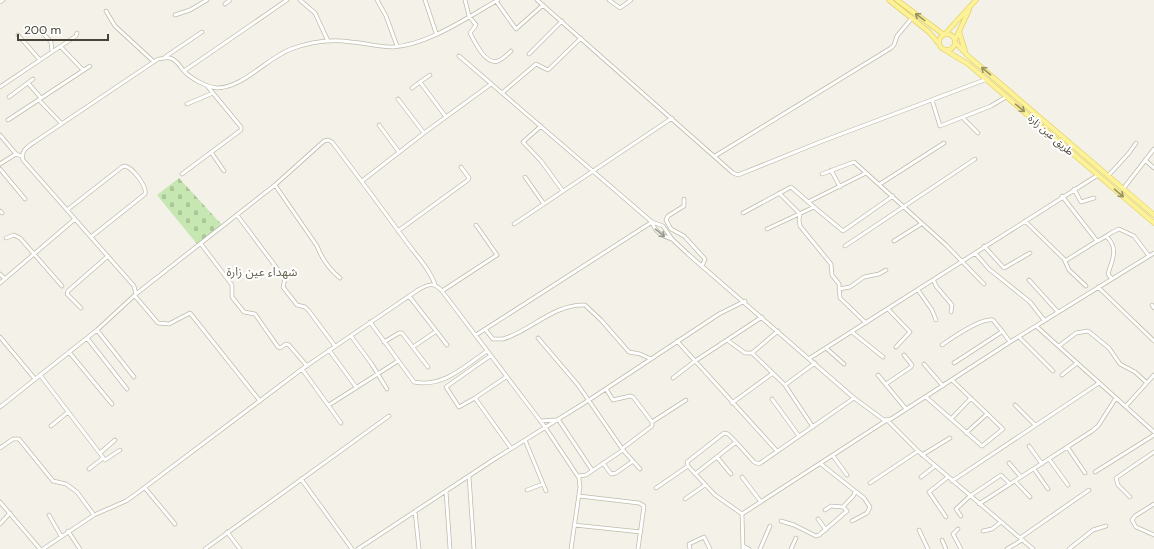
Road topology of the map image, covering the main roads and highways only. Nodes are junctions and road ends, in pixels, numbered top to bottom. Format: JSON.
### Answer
{"nodes":[{"id":1,"x":888,"y":0,"type":"edge"},
{"id":2,"x":897,"y":0,"type":"edge"},
{"id":3,"x":976,"y":0,"type":"edge"},
{"id":4,"x":970,"y":8,"type":"junction"},
{"id":5,"x":936,"y":30,"type":"junction"},
{"id":6,"x":959,"y":30,"type":"junction"},
{"id":7,"x":944,"y":34,"type":"junction"},
{"id":8,"x":932,"y":35,"type":"junction"},
{"id":9,"x":955,"y":41,"type":"junction"},
{"id":10,"x":939,"y":44,"type":"junction"},
{"id":11,"x":961,"y":49,"type":"junction"},
{"id":12,"x":945,"y":50,"type":"junction"},
{"id":13,"x":966,"y":54,"type":"junction"},
{"id":14,"x":957,"y":56,"type":"junction"},
{"id":15,"x":1154,"y":215,"type":"edge"},
{"id":16,"x":1154,"y":223,"type":"edge"}],
"edges":[{"from":1,"to":8,"type":"main road"},
{"from":5,"to":2,"type":"main road","one_way":true},
{"from":3,"to":4,"type":"main road"},
{"from":4,"to":6,"type":"main road"},
{"from":4,"to":7,"type":"main road"},
{"from":5,"to":7,"type":"main road"},
{"from":5,"to":8,"type":"main road"},
{"from":6,"to":9,"type":"main road"},
{"from":6,"to":13,"type":"main road"},
{"from":7,"to":9,"type":"main road"},
{"from":7,"to":10,"type":"main road"},
{"from":8,"to":10,"type":"main road"},
{"from":9,"to":11,"type":"main road","name":"طريق عين زارة"},
{"from":9,"to":12,"type":"main road"},
{"from":10,"to":12,"type":"main road"},
{"from":11,"to":13,"type":"main road","name":"طريق عين زارة"},
{"from":11,"to":14,"type":"main road"},
{"from":12,"to":14,"type":"main road","name":"طريق عين زارة"},
{"from":15,"to":13,"type":"main road","name":"طريق عين زارة","one_way":true},
{"from":14,"to":16,"type":"main road","name":"طريق عين زارة","one_way":true}]}
